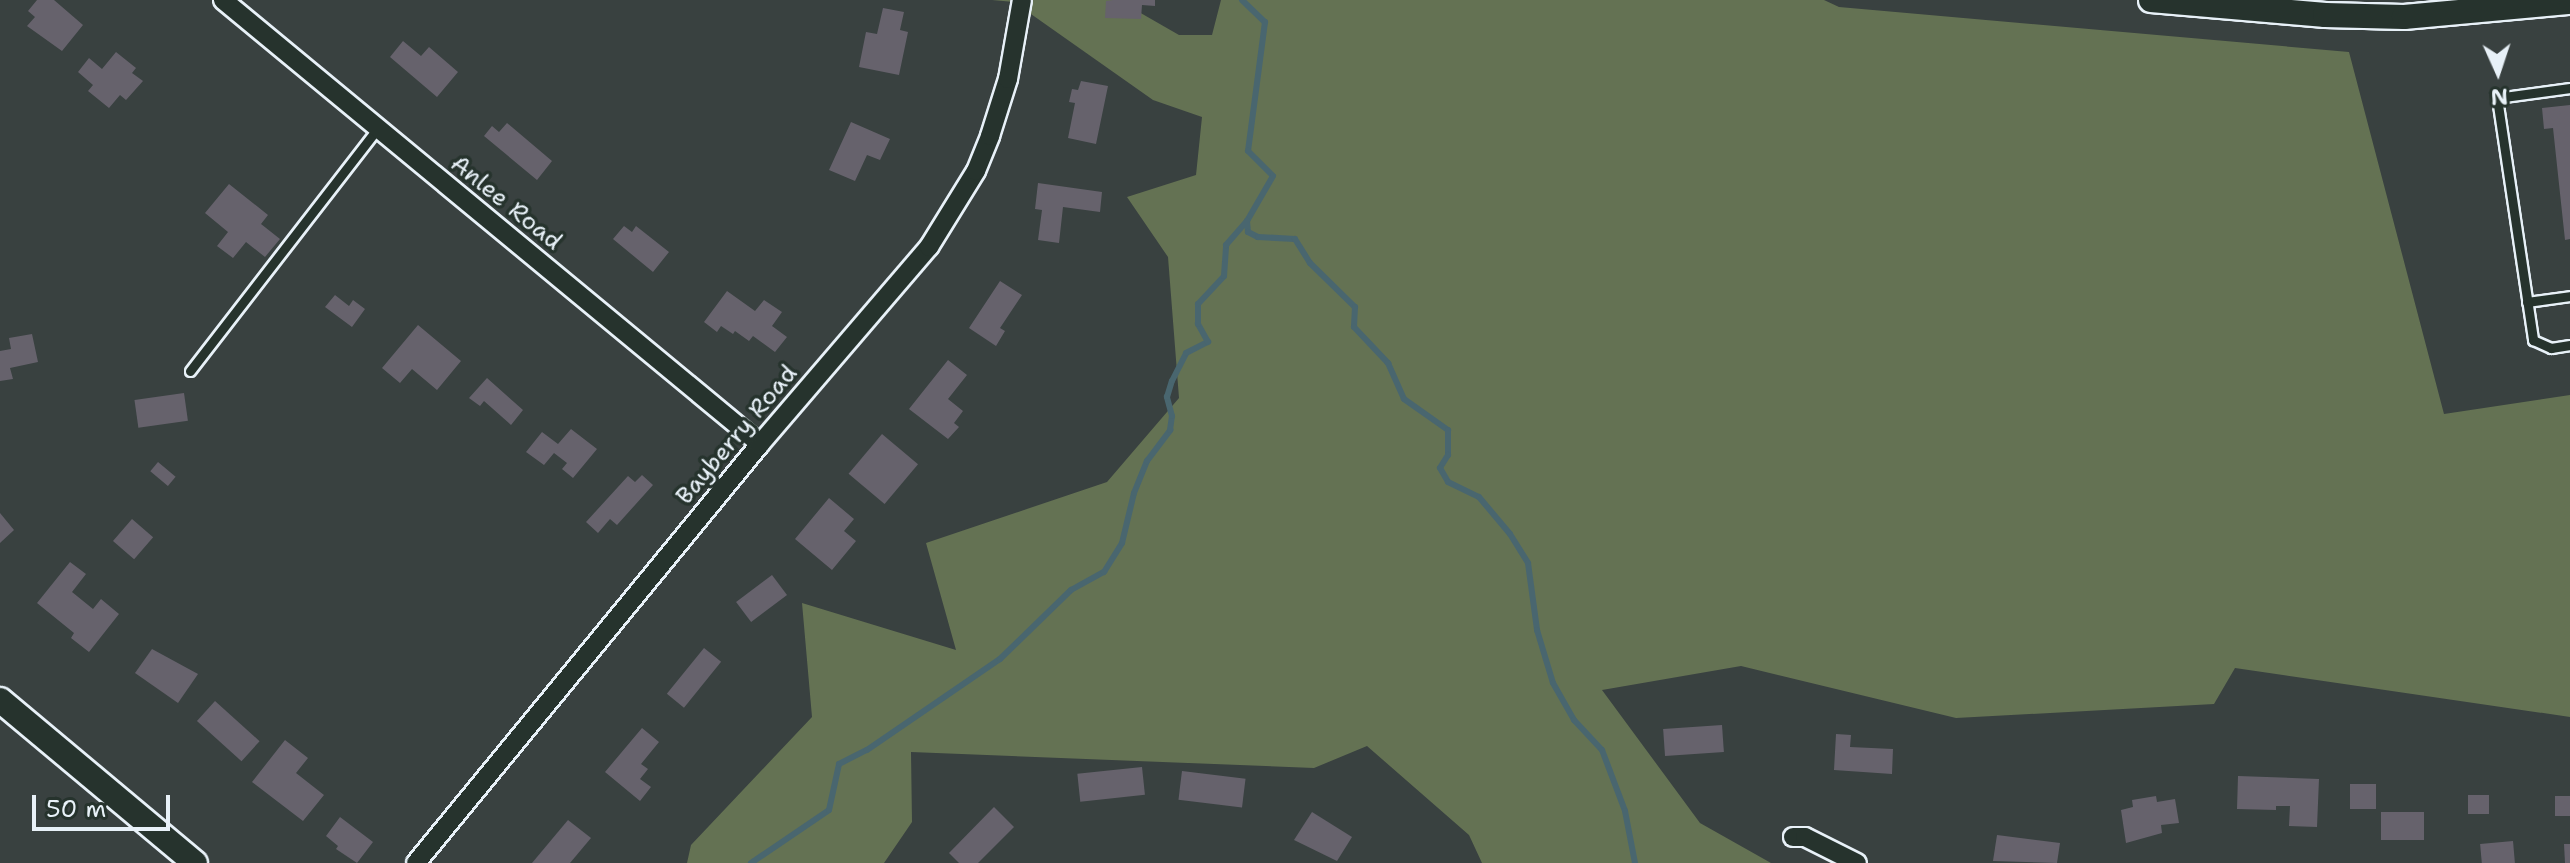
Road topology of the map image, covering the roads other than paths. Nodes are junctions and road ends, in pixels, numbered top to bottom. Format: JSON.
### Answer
{"nodes":[{"id":1,"x":223,"y":0,"type":"edge"},
{"id":2,"x":1022,"y":0,"type":"edge"},
{"id":3,"x":2151,"y":0,"type":"edge"},
{"id":4,"x":2157,"y":0,"type":"edge"},
{"id":5,"x":2570,"y":2,"type":"edge"},
{"id":6,"x":2298,"y":6,"type":"edge"},
{"id":7,"x":2570,"y":88,"type":"edge"},
{"id":8,"x":377,"y":129,"type":"junction"},
{"id":9,"x":2570,"y":296,"type":"edge"},
{"id":10,"x":2527,"y":302,"type":"junction"},
{"id":11,"x":2570,"y":345,"type":"edge"},
{"id":12,"x":190,"y":371,"type":"dead end"},
{"id":13,"x":760,"y":444,"type":"junction"},
{"id":14,"x":0,"y":700,"type":"edge"},
{"id":15,"x":1793,"y":837,"type":"dead end"},
{"id":16,"x":195,"y":863,"type":"edge"},
{"id":17,"x":416,"y":863,"type":"edge"},
{"id":18,"x":1857,"y":863,"type":"edge"}],
"edges":[{"from":1,"to":8,"type":"street","name":"Anlee Road"},
{"from":2,"to":13,"type":"street","name":"Bayberry Road"},
{"from":3,"to":4,"type":"street"},
{"from":4,"to":6,"type":"street"},
{"from":5,"to":6,"type":"street"},
{"from":7,"to":10,"type":"lane"},
{"from":8,"to":12,"type":"lane"},
{"from":8,"to":13,"type":"street","name":"Anlee Road"},
{"from":9,"to":10,"type":"lane"},
{"from":10,"to":11,"type":"lane"},
{"from":13,"to":17,"type":"street","name":"Bayberry Road"},
{"from":14,"to":16,"type":"street"},
{"from":15,"to":18,"type":"street"}]}
